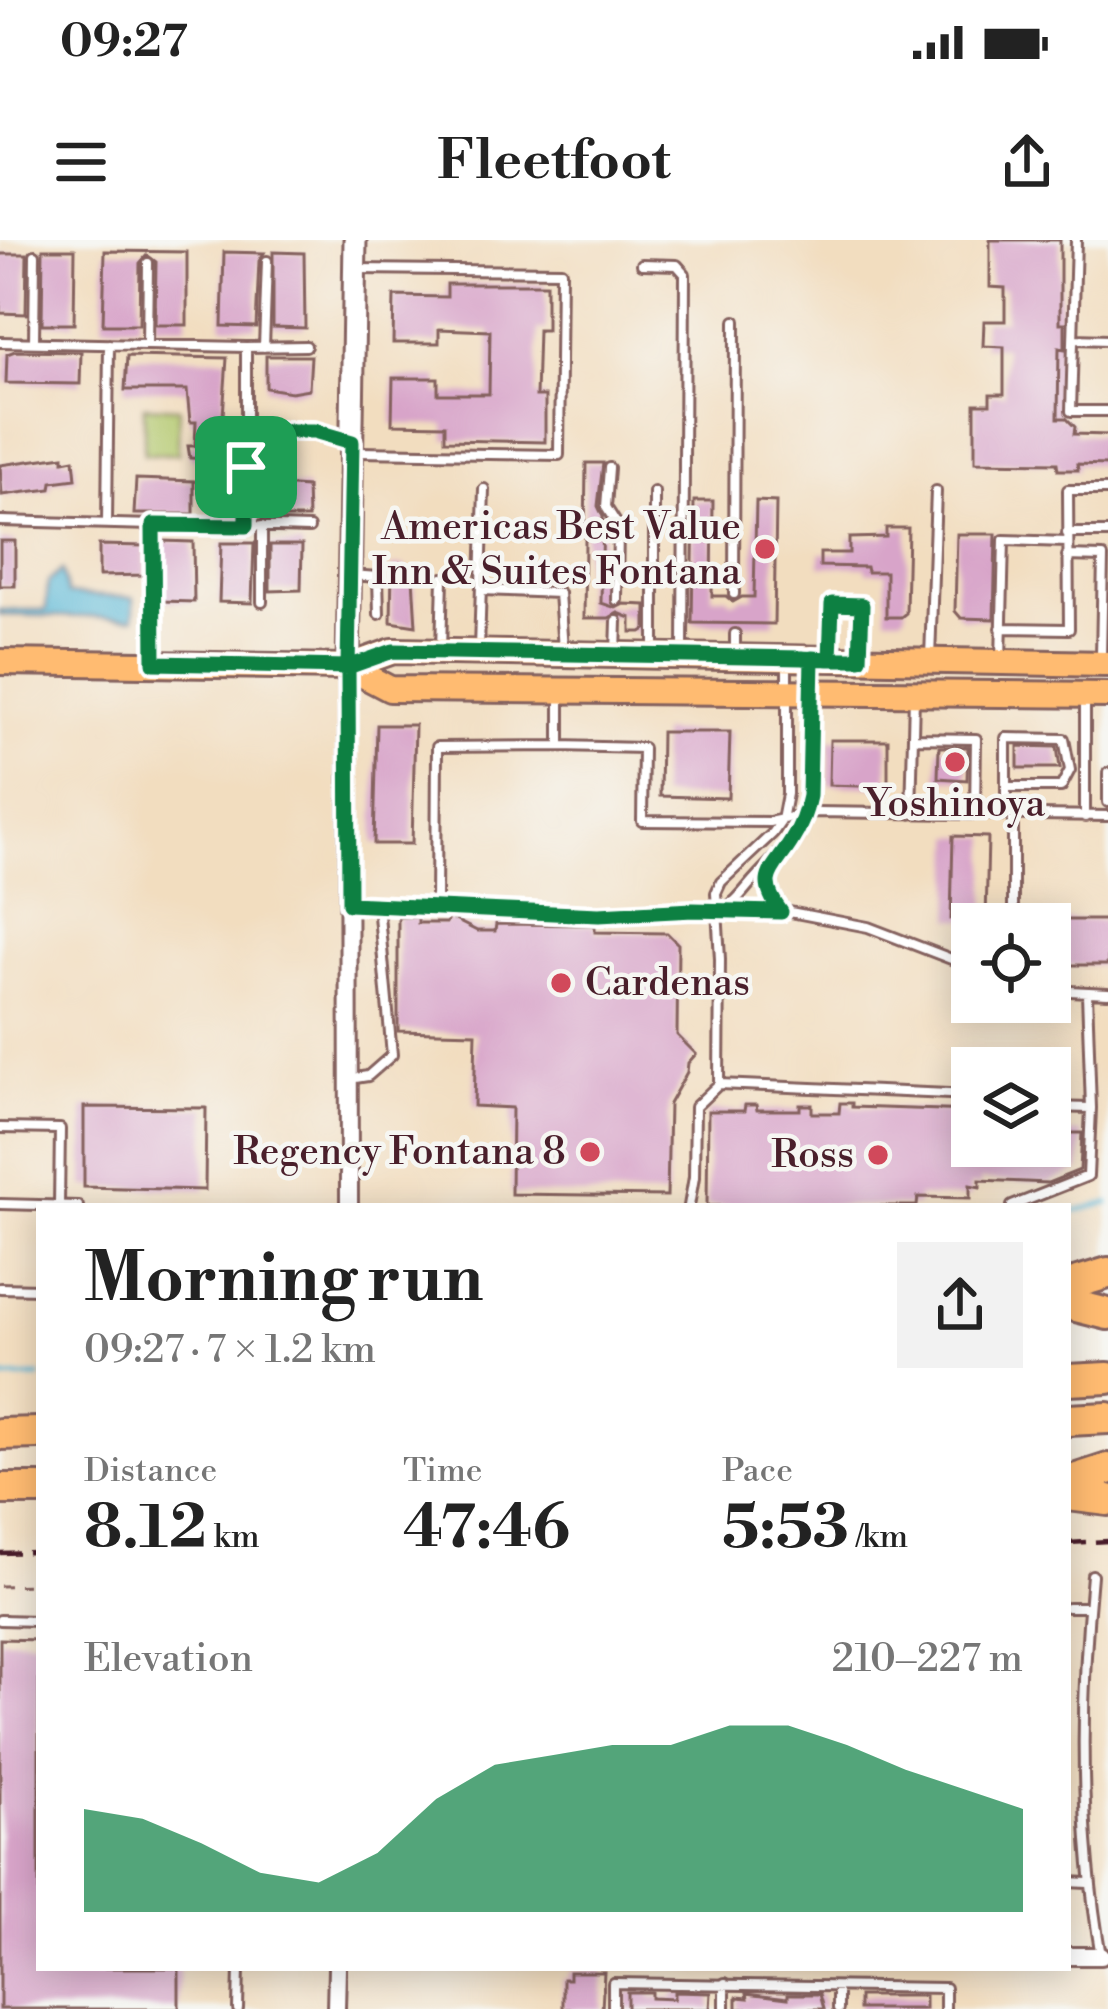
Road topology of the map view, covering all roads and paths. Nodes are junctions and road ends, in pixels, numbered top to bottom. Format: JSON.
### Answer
{"nodes":[{"id":1,"x":355,"y":240,"type":"edge"},
{"id":2,"x":1076,"y":240,"type":"edge"},
{"id":3,"x":35,"y":255,"type":"dead end"},
{"id":4,"x":267,"y":261,"type":"dead end"},
{"id":5,"x":148,"y":263,"type":"dead end"},
{"id":6,"x":642,"y":264,"type":"dead end"},
{"id":7,"x":355,"y":269,"type":"junction"},
{"id":8,"x":735,"y":321,"type":"dead end"},
{"id":9,"x":1073,"y":339,"type":"junction"},
{"id":10,"x":1108,"y":340,"type":"edge"},
{"id":11,"x":0,"y":341,"type":"edge"},
{"id":12,"x":34,"y":342,"type":"junction"},
{"id":13,"x":109,"y":344,"type":"junction"},
{"id":14,"x":147,"y":345,"type":"junction"},
{"id":15,"x":306,"y":346,"type":"dead end"},
{"id":16,"x":246,"y":347,"type":"junction"},
{"id":17,"x":264,"y":347,"type":"junction"},
{"id":18,"x":1108,"y":411,"type":"edge"},
{"id":19,"x":246,"y":431,"type":"junction"},
{"id":20,"x":351,"y":447,"type":"junction"},
{"id":21,"x":609,"y":468,"type":"dead end"},
{"id":22,"x":484,"y":489,"type":"dead end"},
{"id":23,"x":1108,"y":490,"type":"edge"},
{"id":24,"x":936,"y":491,"type":"dead end"},
{"id":25,"x":654,"y":492,"type":"dead end"},
{"id":26,"x":0,"y":521,"type":"edge"},
{"id":27,"x":107,"y":524,"type":"junction"},
{"id":28,"x":153,"y":525,"type":"junction"},
{"id":29,"x":246,"y":526,"type":"junction"},
{"id":30,"x":262,"y":526,"type":"junction"},
{"id":31,"x":310,"y":528,"type":"dead end"},
{"id":32,"x":1108,"y":533,"type":"edge"},
{"id":33,"x":1067,"y":537,"type":"junction"},
{"id":34,"x":1067,"y":556,"type":"junction"},
{"id":35,"x":350,"y":574,"type":"junction"},
{"id":36,"x":443,"y":578,"type":"dead end"},
{"id":37,"x":481,"y":590,"type":"junction"},
{"id":38,"x":734,"y":594,"type":"dead end"},
{"id":39,"x":617,"y":600,"type":"dead end"},
{"id":40,"x":262,"y":602,"type":"dead end"},
{"id":41,"x":379,"y":614,"type":"dead end"},
{"id":42,"x":617,"y":621,"type":"dead end"},
{"id":43,"x":1001,"y":628,"type":"junction"},
{"id":44,"x":1059,"y":645,"type":"junction"},
{"id":45,"x":441,"y":652,"type":"junction"},
{"id":46,"x":479,"y":652,"type":"junction"},
{"id":47,"x":563,"y":653,"type":"junction"},
{"id":48,"x":616,"y":654,"type":"junction"},
{"id":49,"x":654,"y":655,"type":"junction"},
{"id":50,"x":683,"y":656,"type":"junction"},
{"id":51,"x":810,"y":658,"type":"junction"},
{"id":52,"x":860,"y":659,"type":"junction"},
{"id":53,"x":929,"y":660,"type":"junction"},
{"id":54,"x":0,"y":662,"type":"edge"},
{"id":55,"x":1001,"y":662,"type":"junction"},
{"id":56,"x":154,"y":663,"type":"junction"},
{"id":57,"x":1104,"y":664,"type":"edge"},
{"id":58,"x":348,"y":667,"type":"junction"},
{"id":59,"x":560,"y":690,"type":"junction"},
{"id":60,"x":799,"y":693,"type":"junction"},
{"id":61,"x":914,"y":695,"type":"junction"},
{"id":62,"x":1097,"y":695,"type":"edge"},
{"id":63,"x":913,"y":738,"type":"junction"},
{"id":64,"x":560,"y":746,"type":"junction"},
{"id":65,"x":1108,"y":773,"type":"edge"},
{"id":66,"x":1006,"y":787,"type":"junction"},
{"id":67,"x":1108,"y":802,"type":"edge"},
{"id":68,"x":911,"y":814,"type":"junction"},
{"id":69,"x":975,"y":814,"type":"junction"},
{"id":70,"x":805,"y":815,"type":"junction"},
{"id":71,"x":1010,"y":815,"type":"junction"},
{"id":72,"x":1085,"y":817,"type":"junction"},
{"id":73,"x":1108,"y":817,"type":"edge"},
{"id":74,"x":782,"y":820,"type":"junction"},
{"id":75,"x":771,"y":865,"type":"junction"},
{"id":76,"x":1012,"y":903,"type":"edge"},
{"id":77,"x":349,"y":904,"type":"junction"},
{"id":78,"x":378,"y":905,"type":"junction"},
{"id":79,"x":436,"y":907,"type":"junction"},
{"id":80,"x":781,"y":912,"type":"junction"},
{"id":81,"x":719,"y":913,"type":"junction"},
{"id":82,"x":951,"y":958,"type":"edge"},
{"id":83,"x":1071,"y":992,"type":"edge"},
{"id":84,"x":1087,"y":993,"type":"junction"},
{"id":85,"x":1108,"y":993,"type":"edge"},
{"id":86,"x":349,"y":1079,"type":"junction"},
{"id":87,"x":719,"y":1084,"type":"junction"},
{"id":88,"x":951,"y":1094,"type":"edge"},
{"id":89,"x":1071,"y":1108,"type":"edge"},
{"id":90,"x":1091,"y":1108,"type":"junction"},
{"id":91,"x":0,"y":1128,"type":"edge"},
{"id":92,"x":59,"y":1203,"type":"edge"},
{"id":93,"x":349,"y":1203,"type":"edge"},
{"id":94,"x":690,"y":1203,"type":"edge"},
{"id":95,"x":1020,"y":1203,"type":"edge"},
{"id":96,"x":0,"y":1204,"type":"edge"},
{"id":97,"x":36,"y":1205,"type":"edge"},
{"id":98,"x":1108,"y":1273,"type":"edge"},
{"id":99,"x":1071,"y":1284,"type":"edge"},
{"id":100,"x":0,"y":1288,"type":"edge"},
{"id":101,"x":36,"y":1289,"type":"edge"},
{"id":102,"x":1071,"y":1305,"type":"edge"},
{"id":103,"x":1108,"y":1314,"type":"edge"},
{"id":104,"x":1108,"y":1378,"type":"edge"},
{"id":105,"x":1071,"y":1380,"type":"edge"},
{"id":106,"x":1108,"y":1418,"type":"edge"},
{"id":107,"x":1071,"y":1420,"type":"edge"},
{"id":108,"x":36,"y":1433,"type":"edge"},
{"id":109,"x":0,"y":1434,"type":"edge"},
{"id":110,"x":0,"y":1489,"type":"edge"},
{"id":111,"x":36,"y":1489,"type":"edge"},
{"id":112,"x":1092,"y":1575,"type":"dead end"},
{"id":113,"x":36,"y":1585,"type":"edge"},
{"id":114,"x":0,"y":1586,"type":"edge"},
{"id":115,"x":1071,"y":1607,"type":"edge"},
{"id":116,"x":1089,"y":1607,"type":"junction"},
{"id":117,"x":0,"y":1620,"type":"edge"},
{"id":118,"x":36,"y":1621,"type":"edge"},
{"id":119,"x":1071,"y":1882,"type":"edge"},
{"id":120,"x":1088,"y":1883,"type":"junction"},
{"id":121,"x":1071,"y":1956,"type":"edge"},
{"id":122,"x":1101,"y":1956,"type":"joint"},
{"id":123,"x":238,"y":1971,"type":"edge"},
{"id":124,"x":337,"y":1971,"type":"edge"},
{"id":125,"x":725,"y":1983,"type":"junction"},
{"id":126,"x":838,"y":1986,"type":"junction"},
{"id":127,"x":238,"y":2009,"type":"edge"},
{"id":128,"x":336,"y":2009,"type":"edge"},
{"id":129,"x":613,"y":2009,"type":"edge"},
{"id":130,"x":725,"y":2009,"type":"edge"},
{"id":131,"x":838,"y":2009,"type":"edge"},
{"id":132,"x":945,"y":2009,"type":"edge"}],
"edges":[{"from":1,"to":7,"type":"street"},
{"from":2,"to":9,"type":"lane"},
{"from":3,"to":12,"type":"lane"},
{"from":4,"to":17,"type":"lane"},
{"from":5,"to":14,"type":"lane"},
{"from":6,"to":50,"type":"lane"},
{"from":7,"to":20,"type":"street"},
{"from":7,"to":20,"type":"lane"},
{"from":8,"to":38,"type":"lane"},
{"from":9,"to":10,"type":"lane"},
{"from":9,"to":18,"type":"lane"},
{"from":11,"to":12,"type":"lane"},
{"from":12,"to":13,"type":"lane"},
{"from":13,"to":14,"type":"lane"},
{"from":13,"to":27,"type":"lane"},
{"from":14,"to":16,"type":"lane"},
{"from":15,"to":17,"type":"lane"},
{"from":16,"to":17,"type":"lane"},
{"from":16,"to":19,"type":"lane"},
{"from":19,"to":20,"type":"lane"},
{"from":19,"to":29,"type":"lane"},
{"from":20,"to":35,"type":"street"},
{"from":21,"to":39,"type":"lane"},
{"from":22,"to":37,"type":"lane"},
{"from":23,"to":33,"type":"lane"},
{"from":24,"to":53,"type":"lane"},
{"from":25,"to":49,"type":"lane"},
{"from":26,"to":27,"type":"lane"},
{"from":27,"to":28,"type":"lane"},
{"from":28,"to":29,"type":"lane"},
{"from":28,"to":56,"type":"lane"},
{"from":29,"to":30,"type":"lane"},
{"from":30,"to":31,"type":"lane"},
{"from":30,"to":40,"type":"lane"},
{"from":32,"to":33,"type":"lane"},
{"from":33,"to":34,"type":"lane"},
{"from":33,"to":43,"type":"lane"},
{"from":34,"to":44,"type":"lane"},
{"from":34,"to":57,"type":"lane"},
{"from":35,"to":41,"type":"lane"},
{"from":35,"to":58,"type":"street"},
{"from":36,"to":45,"type":"lane"},
{"from":37,"to":46,"type":"lane"},
{"from":37,"to":47,"type":"lane"},
{"from":42,"to":48,"type":"lane"},
{"from":43,"to":44,"type":"lane"},
{"from":43,"to":55,"type":"lane"},
{"from":44,"to":55,"type":"main road"},
{"from":44,"to":57,"type":"main road"},
{"from":45,"to":46,"type":"main road"},
{"from":45,"to":58,"type":"main road"},
{"from":46,"to":47,"type":"main road"},
{"from":47,"to":48,"type":"main road"},
{"from":48,"to":49,"type":"main road"},
{"from":49,"to":50,"type":"main road"},
{"from":50,"to":51,"type":"main road"},
{"from":51,"to":52,"type":"main road"},
{"from":51,"to":52,"type":"lane"},
{"from":51,"to":60,"type":"lane"},
{"from":51,"to":60,"type":"lane"},
{"from":52,"to":53,"type":"main road"},
{"from":53,"to":55,"type":"main road"},
{"from":54,"to":56,"type":"main road"},
{"from":56,"to":58,"type":"main road"},
{"from":58,"to":59,"type":"main road"},
{"from":58,"to":77,"type":"street"},
{"from":59,"to":60,"type":"main road"},
{"from":59,"to":64,"type":"lane"},
{"from":60,"to":61,"type":"main road"},
{"from":60,"to":70,"type":"lane"},
{"from":60,"to":74,"type":"lane"},
{"from":61,"to":62,"type":"main road"},
{"from":61,"to":63,"type":"lane"},
{"from":62,"to":72,"type":"lane"},
{"from":63,"to":68,"type":"lane"},
{"from":63,"to":69,"type":"lane"},
{"from":64,"to":74,"type":"lane"},
{"from":64,"to":79,"type":"lane"},
{"from":65,"to":67,"type":"lane"},
{"from":66,"to":66,"type":"lane"},
{"from":66,"to":71,"type":"lane"},
{"from":68,"to":69,"type":"lane"},
{"from":68,"to":70,"type":"lane"},
{"from":69,"to":71,"type":"lane"},
{"from":70,"to":74,"type":"lane"},
{"from":70,"to":75,"type":"lane"},
{"from":71,"to":72,"type":"lane"},
{"from":71,"to":76,"type":"lane"},
{"from":72,"to":73,"type":"lane"},
{"from":74,"to":81,"type":"lane"},
{"from":75,"to":80,"type":"lane"},
{"from":75,"to":81,"type":"lane"},
{"from":77,"to":78,"type":"lane"},
{"from":77,"to":86,"type":"street"},
{"from":78,"to":79,"type":"lane"},
{"from":78,"to":86,"type":"lane"},
{"from":79,"to":81,"type":"lane"},
{"from":80,"to":81,"type":"lane"},
{"from":80,"to":82,"type":"lane"},
{"from":81,"to":87,"type":"lane"},
{"from":83,"to":84,"type":"lane"},
{"from":84,"to":85,"type":"lane"},
{"from":84,"to":90,"type":"lane"},
{"from":86,"to":93,"type":"street"},
{"from":87,"to":88,"type":"lane"},
{"from":87,"to":94,"type":"lane"},
{"from":89,"to":90,"type":"lane"},
{"from":90,"to":95,"type":"lane"},
{"from":91,"to":92,"type":"lane"},
{"from":96,"to":97,"type":"lane"},
{"from":98,"to":99,"type":"highway"},
{"from":100,"to":101,"type":"lane"},
{"from":102,"to":103,"type":"highway"},
{"from":104,"to":105,"type":"highway"},
{"from":106,"to":107,"type":"highway"},
{"from":108,"to":109,"type":"highway"},
{"from":110,"to":111,"type":"highway"},
{"from":112,"to":116,"type":"lane"},
{"from":113,"to":114,"type":"path"},
{"from":115,"to":116,"type":"lane"},
{"from":116,"to":120,"type":"lane"},
{"from":117,"to":118,"type":"lane"},
{"from":119,"to":120,"type":"lane"},
{"from":120,"to":122,"type":"lane"},
{"from":121,"to":122,"type":"street"},
{"from":123,"to":127,"type":"lane"},
{"from":124,"to":128,"type":"street"},
{"from":125,"to":126,"type":"lane"},
{"from":125,"to":129,"type":"lane"},
{"from":125,"to":130,"type":"lane"},
{"from":126,"to":131,"type":"lane"},
{"from":126,"to":132,"type":"lane"}]}
